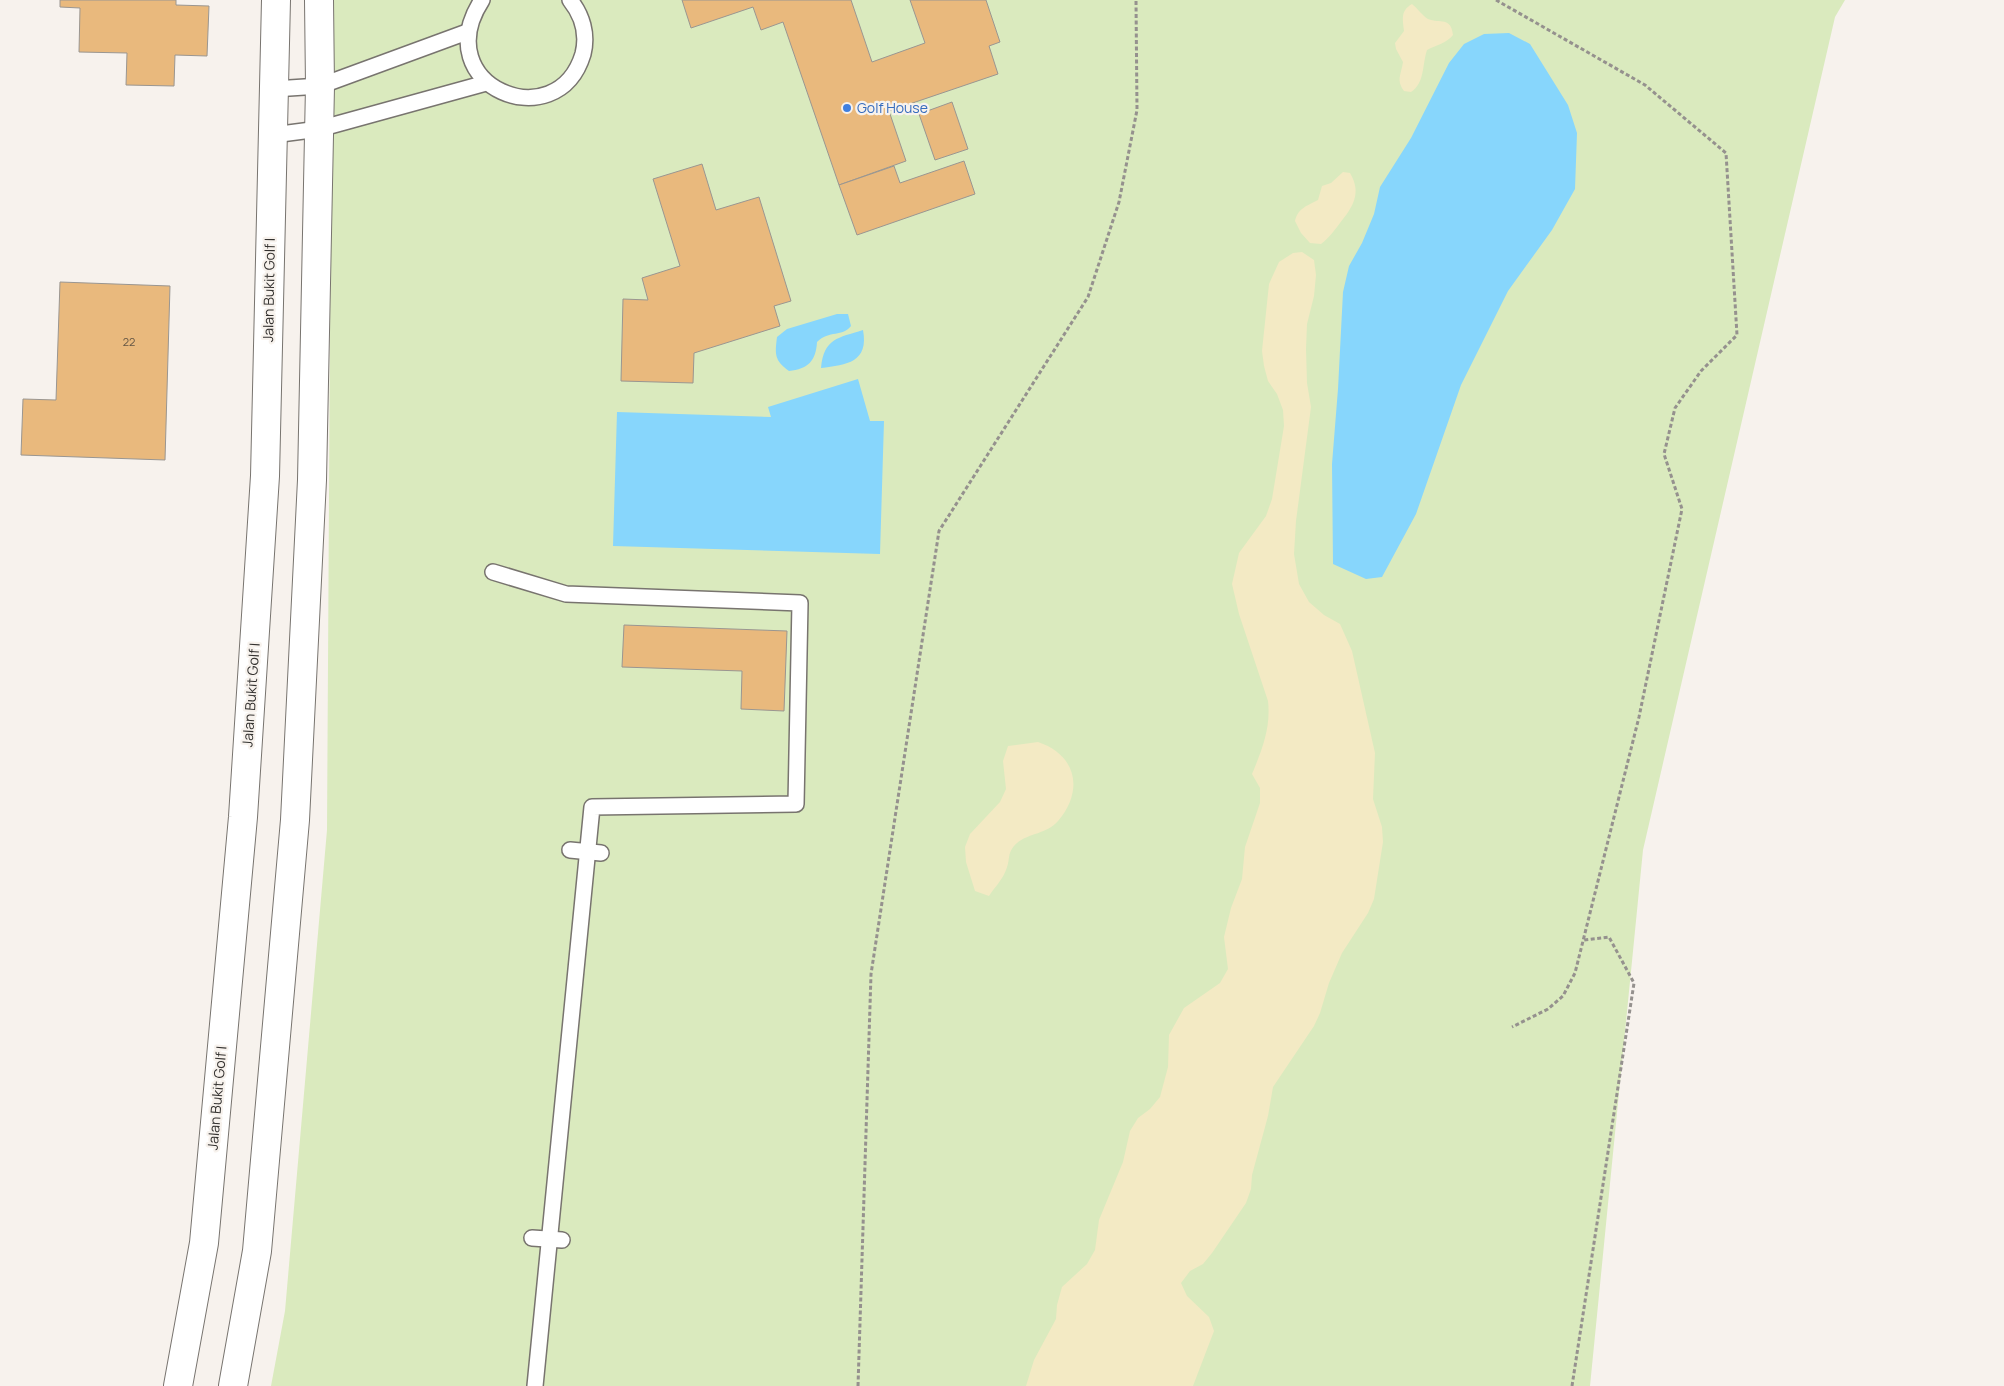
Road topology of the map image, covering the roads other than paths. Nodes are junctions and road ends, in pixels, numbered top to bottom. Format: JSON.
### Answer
{"nodes":[{"id":1,"x":276,"y":0,"type":"edge"},
{"id":2,"x":319,"y":0,"type":"edge"},
{"id":3,"x":482,"y":0,"type":"edge"},
{"id":4,"x":570,"y":0,"type":"edge"},
{"id":5,"x":468,"y":32,"type":"junction"},
{"id":6,"x":486,"y":82,"type":"junction"},
{"id":7,"x":320,"y":86,"type":"junction"},
{"id":8,"x":274,"y":89,"type":"junction"},
{"id":9,"x":319,"y":129,"type":"junction"},
{"id":10,"x":273,"y":135,"type":"junction"},
{"id":11,"x":493,"y":572,"type":"dead end"},
{"id":12,"x":570,"y":850,"type":"dead end"},
{"id":13,"x":594,"y":852,"type":"junction"},
{"id":14,"x":532,"y":1238,"type":"dead end"},
{"id":15,"x":556,"y":1240,"type":"junction"},
{"id":16,"x":178,"y":1386,"type":"edge"},
{"id":17,"x":233,"y":1386,"type":"edge"},
{"id":18,"x":535,"y":1386,"type":"edge"}],
"edges":[{"from":1,"to":8,"type":"street","name":"Jalan Bukit Golf I"},
{"from":2,"to":7,"type":"street"},
{"from":3,"to":5,"type":"lane"},
{"from":4,"to":6,"type":"lane"},
{"from":5,"to":6,"type":"lane"},
{"from":5,"to":7,"type":"lane"},
{"from":6,"to":9,"type":"lane"},
{"from":7,"to":8,"type":"lane"},
{"from":7,"to":9,"type":"street"},
{"from":8,"to":10,"type":"street","name":"Jalan Bukit Golf I"},
{"from":9,"to":10,"type":"lane"},
{"from":9,"to":17,"type":"street"},
{"from":10,"to":16,"type":"street","name":"Jalan Bukit Golf I"},
{"from":11,"to":13,"type":"lane"},
{"from":12,"to":13,"type":"lane"},
{"from":13,"to":15,"type":"lane"},
{"from":14,"to":15,"type":"lane"},
{"from":15,"to":18,"type":"lane"}]}
